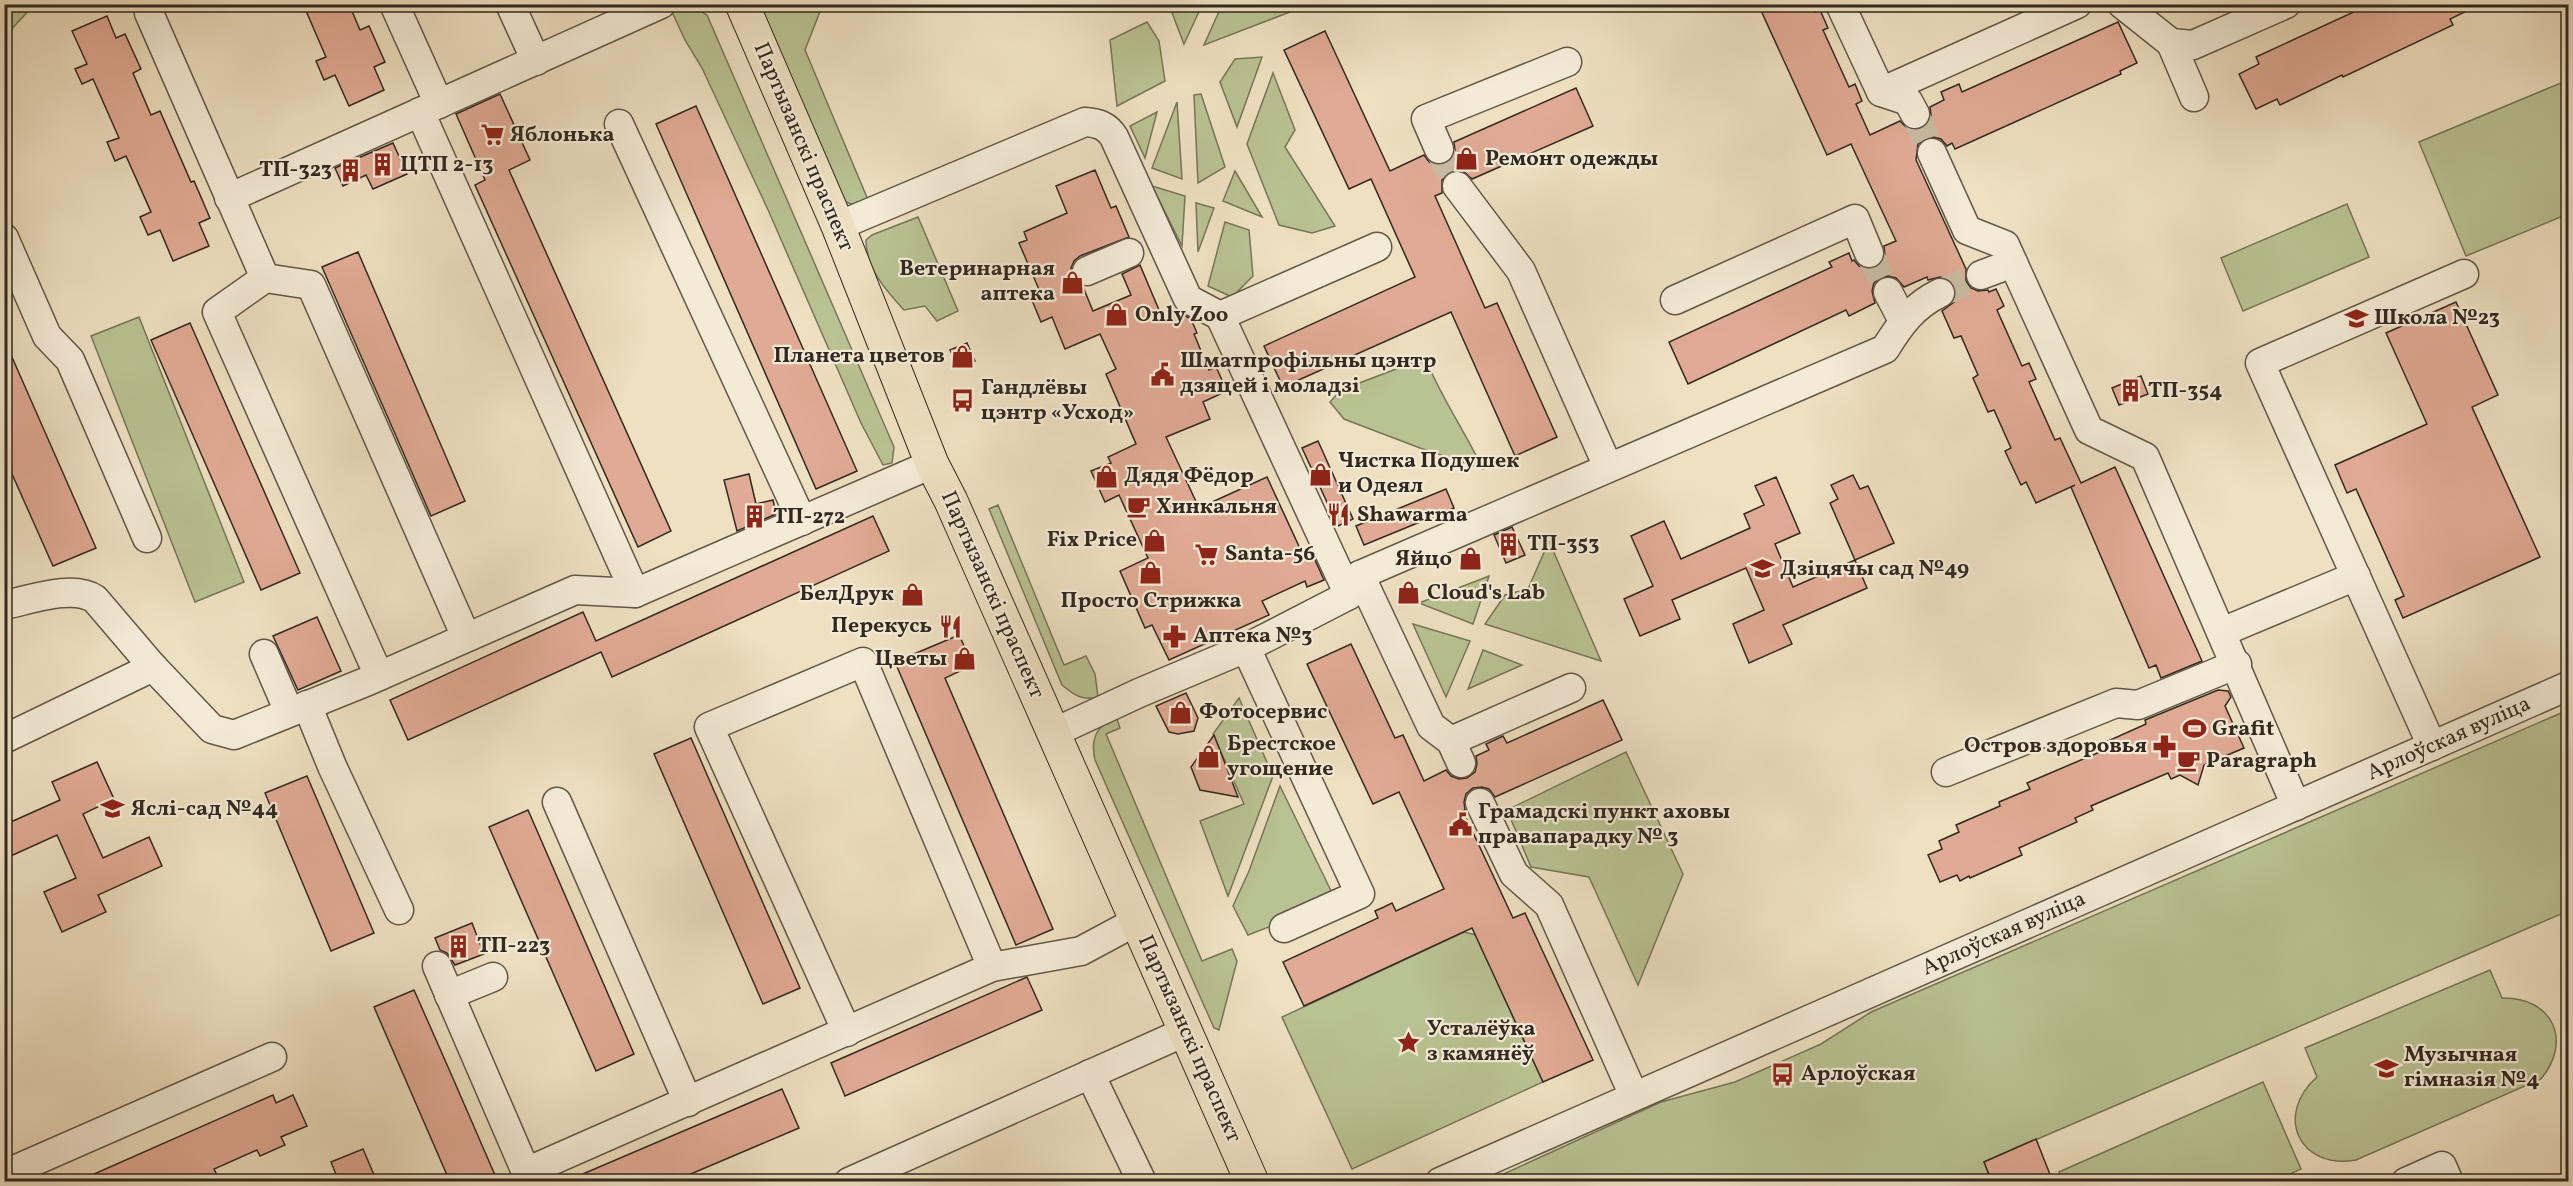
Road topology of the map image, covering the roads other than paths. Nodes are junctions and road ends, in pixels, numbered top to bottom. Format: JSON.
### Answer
{"nodes":[{"id":1,"x":394,"y":4,"type":"edge"},
{"id":2,"x":510,"y":4,"type":"edge"},
{"id":3,"x":661,"y":4,"type":"edge"},
{"id":4,"x":742,"y":4,"type":"edge"},
{"id":5,"x":1840,"y":4,"type":"edge"},
{"id":6,"x":2077,"y":4,"type":"edge"},
{"id":7,"x":2122,"y":4,"type":"edge"},
{"id":8,"x":2286,"y":4,"type":"edge"},
{"id":9,"x":149,"y":13,"type":"dead end"},
{"id":10,"x":2171,"y":43,"type":"junction"},
{"id":11,"x":536,"y":61,"type":"junction"},
{"id":12,"x":1567,"y":62,"type":"dead end"},
{"id":13,"x":1881,"y":92,"type":"junction"},
{"id":14,"x":2194,"y":96,"type":"dead end"},
{"id":15,"x":429,"y":108,"type":"junction"},
{"id":16,"x":1915,"y":114,"type":"tunnel mouth"},
{"id":17,"x":619,"y":124,"type":"dead end"},
{"id":18,"x":1439,"y":149,"type":"tunnel mouth"},
{"id":19,"x":1932,"y":153,"type":"tunnel mouth"},
{"id":20,"x":1457,"y":186,"type":"tunnel mouth"},
{"id":21,"x":229,"y":198,"type":"junction"},
{"id":22,"x":838,"y":226,"type":"junction"},
{"id":23,"x":4,"y":238,"type":"edge"},
{"id":24,"x":1141,"y":247,"type":"junction"},
{"id":25,"x":1377,"y":247,"type":"dead end"},
{"id":26,"x":1869,"y":253,"type":"tunnel mouth"},
{"id":27,"x":2013,"y":263,"type":"junction"},
{"id":28,"x":1087,"y":271,"type":"dead end"},
{"id":29,"x":2464,"y":274,"type":"dead end"},
{"id":30,"x":1981,"y":275,"type":"tunnel mouth"},
{"id":31,"x":265,"y":278,"type":"junction"},
{"id":32,"x":1888,"y":292,"type":"tunnel mouth"},
{"id":33,"x":1940,"y":293,"type":"tunnel mouth"},
{"id":34,"x":1675,"y":300,"type":"dead end"},
{"id":35,"x":1220,"y":316,"type":"junction"},
{"id":36,"x":1903,"y":321,"type":"junction"},
{"id":37,"x":932,"y":464,"type":"junction"},
{"id":38,"x":1608,"y":467,"type":"junction"},
{"id":39,"x":802,"y":521,"type":"junction"},
{"id":40,"x":147,"y":538,"type":"dead end"},
{"id":41,"x":2356,"y":576,"type":"junction"},
{"id":42,"x":1354,"y":585,"type":"junction"},
{"id":43,"x":635,"y":593,"type":"junction"},
{"id":44,"x":4,"y":605,"type":"edge"},
{"id":45,"x":2222,"y":632,"type":"junction"},
{"id":46,"x":466,"y":637,"type":"junction"},
{"id":47,"x":1246,"y":648,"type":"junction"},
{"id":48,"x":264,"y":654,"type":"dead end"},
{"id":49,"x":2237,"y":664,"type":"junction"},
{"id":50,"x":153,"y":667,"type":"junction"},
{"id":51,"x":379,"y":676,"type":"junction"},
{"id":52,"x":2568,"y":686,"type":"edge"},
{"id":53,"x":1570,"y":688,"type":"dead end"},
{"id":54,"x":298,"y":709,"type":"junction"},
{"id":55,"x":1053,"y":733,"type":"junction"},
{"id":56,"x":4,"y":739,"type":"edge"},
{"id":57,"x":2432,"y":746,"type":"junction"},
{"id":58,"x":1946,"y":772,"type":"dead end"},
{"id":59,"x":557,"y":802,"type":"dead end"},
{"id":60,"x":1480,"y":803,"type":"dead end"},
{"id":61,"x":2296,"y":806,"type":"junction"},
{"id":62,"x":399,"y":910,"type":"dead end"},
{"id":63,"x":1137,"y":921,"type":"junction"},
{"id":64,"x":1284,"y":928,"type":"dead end"},
{"id":65,"x":437,"y":966,"type":"dead end"},
{"id":66,"x":992,"y":967,"type":"junction"},
{"id":67,"x":493,"y":977,"type":"dead end"},
{"id":68,"x":449,"y":995,"type":"junction"},
{"id":69,"x":1187,"y":1031,"type":"junction"},
{"id":70,"x":848,"y":1032,"type":"junction"},
{"id":71,"x":272,"y":1057,"type":"dead end"},
{"id":72,"x":1090,"y":1074,"type":"junction"},
{"id":73,"x":1634,"y":1096,"type":"junction"},
{"id":74,"x":688,"y":1102,"type":"junction"},
{"id":75,"x":11,"y":1169,"type":"edge"},
{"id":76,"x":849,"y":1182,"type":"edge"},
{"id":77,"x":1142,"y":1182,"type":"edge"},
{"id":78,"x":1252,"y":1182,"type":"edge"},
{"id":79,"x":1440,"y":1182,"type":"edge"},
{"id":80,"x":2406,"y":1182,"type":"edge"},
{"id":81,"x":2449,"y":1182,"type":"edge"}],
"edges":[{"from":1,"to":15,"type":"street"},
{"from":2,"to":11,"type":"street"},
{"from":3,"to":11,"type":"street"},
{"from":4,"to":22,"type":"main road","name":"Партызанскі праспект"},
{"from":5,"to":13,"type":"street"},
{"from":6,"to":13,"type":"street"},
{"from":7,"to":10,"type":"street"},
{"from":8,"to":10,"type":"street"},
{"from":9,"to":21,"type":"street"},
{"from":10,"to":14,"type":"street"},
{"from":11,"to":15,"type":"street"},
{"from":12,"to":18,"type":"street"},
{"from":13,"to":16,"type":"street"},
{"from":15,"to":21,"type":"street"},
{"from":15,"to":43,"type":"street"},
{"from":17,"to":39,"type":"street"},
{"from":19,"to":27,"type":"street"},
{"from":20,"to":38,"type":"street"},
{"from":21,"to":31,"type":"street"},
{"from":22,"to":24,"type":"street"},
{"from":22,"to":37,"type":"main road","name":"Партызанскі праспект"},
{"from":23,"to":40,"type":"street"},
{"from":24,"to":28,"type":"street"},
{"from":24,"to":35,"type":"street"},
{"from":25,"to":35,"type":"street"},
{"from":26,"to":34,"type":"street"},
{"from":27,"to":30,"type":"street"},
{"from":27,"to":45,"type":"street"},
{"from":29,"to":41,"type":"street"},
{"from":31,"to":46,"type":"street"},
{"from":31,"to":51,"type":"street"},
{"from":32,"to":36,"type":"street"},
{"from":33,"to":36,"type":"street"},
{"from":35,"to":42,"type":"street"},
{"from":36,"to":38,"type":"street"},
{"from":37,"to":39,"type":"street"},
{"from":37,"to":55,"type":"main road","name":"Партызанскі праспект"},
{"from":38,"to":42,"type":"street"},
{"from":39,"to":43,"type":"street"},
{"from":41,"to":45,"type":"street"},
{"from":41,"to":57,"type":"street"},
{"from":42,"to":47,"type":"street"},
{"from":42,"to":53,"type":"street"},
{"from":43,"to":46,"type":"street"},
{"from":44,"to":50,"type":"street"},
{"from":45,"to":49,"type":"street"},
{"from":46,"to":51,"type":"street"},
{"from":47,"to":55,"type":"street"},
{"from":47,"to":64,"type":"street"},
{"from":48,"to":54,"type":"street"},
{"from":49,"to":58,"type":"street"},
{"from":49,"to":61,"type":"street"},
{"from":50,"to":54,"type":"street"},
{"from":50,"to":56,"type":"street"},
{"from":51,"to":54,"type":"street"},
{"from":52,"to":57,"type":"street","name":"Арлоўская вуліца"},
{"from":54,"to":62,"type":"street"},
{"from":55,"to":63,"type":"main road","name":"Партызанскі праспект"},
{"from":57,"to":61,"type":"street","name":"Арлоўская вуліца"},
{"from":59,"to":74,"type":"street"},
{"from":60,"to":73,"type":"street"},
{"from":61,"to":73,"type":"street","name":"Арлоўская вуліца"},
{"from":63,"to":66,"type":"street"},
{"from":63,"to":69,"type":"main road","name":"Партызанскі праспект"},
{"from":65,"to":68,"type":"street"},
{"from":66,"to":70,"type":"street"},
{"from":66,"to":70,"type":"street"},
{"from":67,"to":68,"type":"street"},
{"from":68,"to":74,"type":"street"},
{"from":69,"to":72,"type":"street"},
{"from":69,"to":78,"type":"main road","name":"Партызанскі праспект"},
{"from":70,"to":74,"type":"street"},
{"from":71,"to":75,"type":"street"},
{"from":72,"to":76,"type":"street"},
{"from":72,"to":77,"type":"street"},
{"from":73,"to":79,"type":"street","name":"Арлоўская вуліца"},
{"from":80,"to":81,"type":"street"}]}
